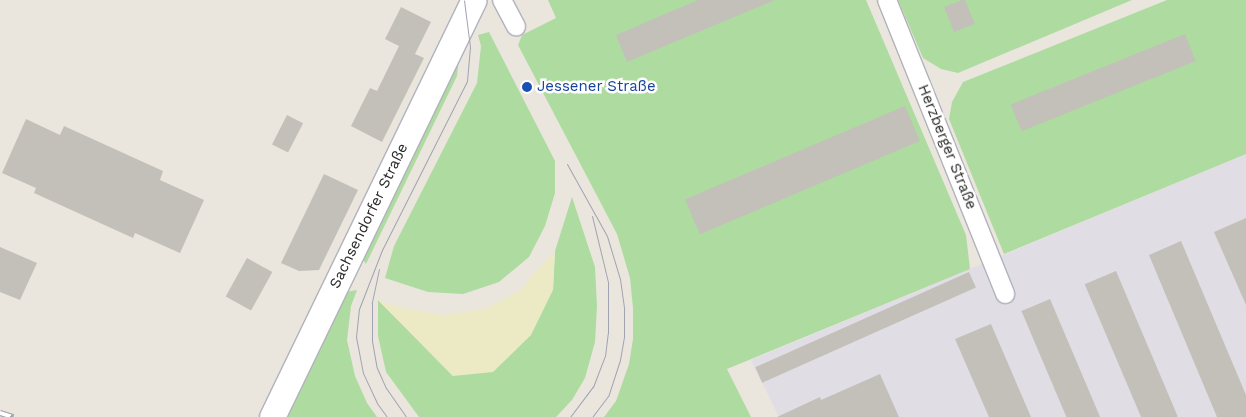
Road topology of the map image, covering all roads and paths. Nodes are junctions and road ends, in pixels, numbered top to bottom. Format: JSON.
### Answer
{"nodes":[{"id":1,"x":502,"y":0,"type":"edge"},
{"id":2,"x":887,"y":0,"type":"edge"},
{"id":3,"x":471,"y":7,"type":"edge"},
{"id":4,"x":516,"y":26,"type":"dead end"},
{"id":5,"x":1005,"y":294,"type":"dead end"},
{"id":6,"x":272,"y":417,"type":"edge"}],
"edges":[{"from":1,"to":4,"type":"street"},
{"from":2,"to":5,"type":"street","name":"Herzberger Straße"},
{"from":3,"to":6,"type":"street","name":"Sachsendorfer Straße"}]}
